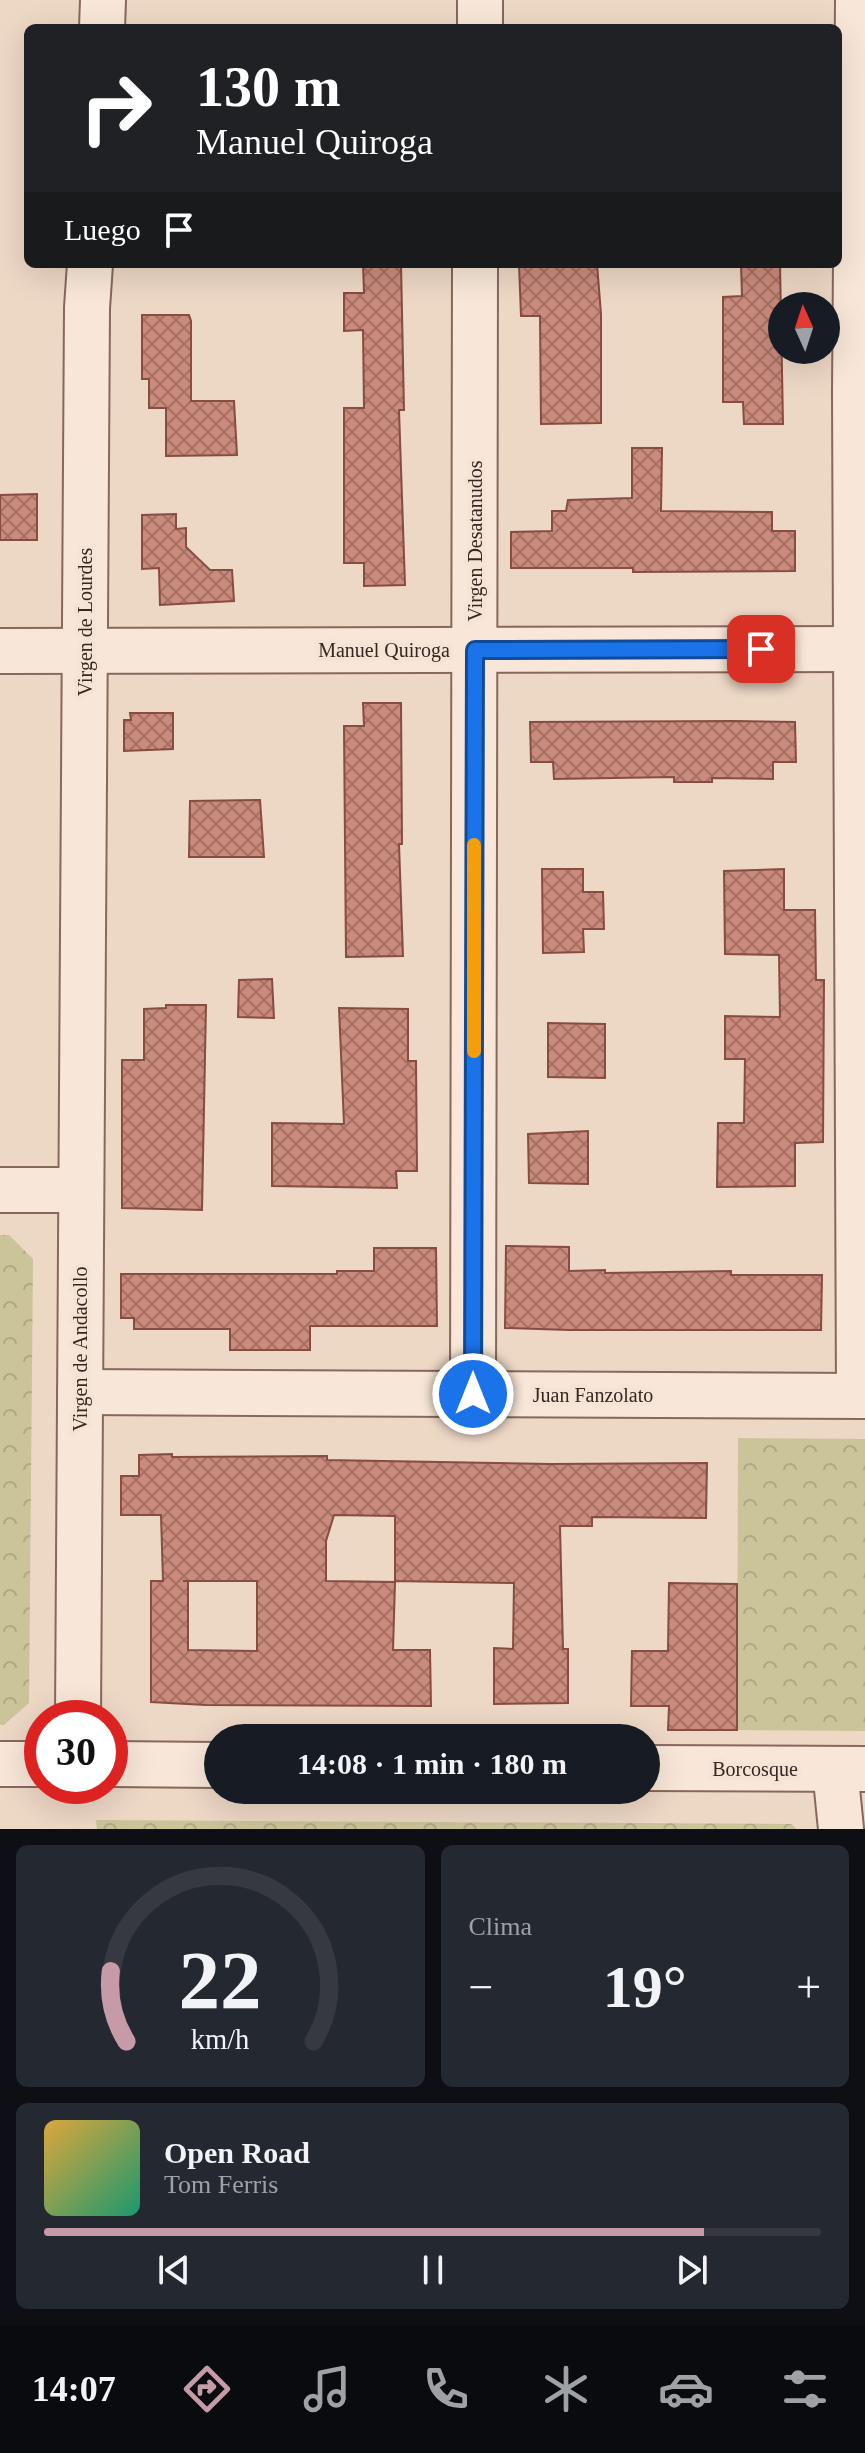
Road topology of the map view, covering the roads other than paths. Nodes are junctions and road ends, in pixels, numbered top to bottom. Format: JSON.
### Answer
{"nodes":[{"id":1,"x":103,"y":0,"type":"edge"},
{"id":2,"x":480,"y":0,"type":"edge"},
{"id":3,"x":858,"y":0,"type":"edge"},
{"id":4,"x":102,"y":24,"type":"edge"},
{"id":5,"x":480,"y":24,"type":"edge"},
{"id":6,"x":90,"y":268,"type":"edge"},
{"id":7,"x":475,"y":268,"type":"edge"},
{"id":8,"x":860,"y":649,"type":"edge"},
{"id":9,"x":475,"y":650,"type":"junction"},
{"id":10,"x":0,"y":651,"type":"edge"},
{"id":11,"x":85,"y":651,"type":"junction"},
{"id":12,"x":83,"y":980,"type":"joint"},
{"id":13,"x":0,"y":1190,"type":"edge"},
{"id":14,"x":81,"y":1190,"type":"junction"},
{"id":15,"x":80,"y":1392,"type":"junction"},
{"id":16,"x":473,"y":1394,"type":"junction"},
{"id":17,"x":862,"y":1396,"type":"edge"},
{"id":18,"x":78,"y":1700,"type":"edge"},
{"id":19,"x":0,"y":1764,"type":"edge"},
{"id":20,"x":24,"y":1764,"type":"edge"},
{"id":21,"x":128,"y":1764,"type":"edge"},
{"id":22,"x":204,"y":1765,"type":"edge"},
{"id":23,"x":660,"y":1768,"type":"edge"},
{"id":24,"x":850,"y":1769,"type":"edge"},
{"id":25,"x":841,"y":1829,"type":"edge"}],
"edges":[{"from":1,"to":4,"type":"street"},
{"from":2,"to":5,"type":"street"},
{"from":3,"to":8,"type":"street"},
{"from":6,"to":11,"type":"street","name":"Virgen de Lourdes"},
{"from":7,"to":9,"type":"street","name":"Virgen Desatanudos"},
{"from":8,"to":9,"type":"street","name":"Manuel Quiroga"},
{"from":8,"to":17,"type":"street"},
{"from":9,"to":11,"type":"street","name":"Manuel Quiroga"},
{"from":9,"to":16,"type":"street","name":"Virgen Desatanudos"},
{"from":10,"to":11,"type":"street","name":"Manuel Quiroga"},
{"from":11,"to":12,"type":"street","name":"Virgen de Lourdes"},
{"from":12,"to":14,"type":"street","name":"Virgen de Andacollo"},
{"from":13,"to":14,"type":"street"},
{"from":14,"to":15,"type":"street","name":"Virgen de Andacollo"},
{"from":15,"to":16,"type":"street","name":"Juan Fanzolato"},
{"from":15,"to":18,"type":"street","name":"Virgen de Andacollo"},
{"from":16,"to":17,"type":"street","name":"Juan Fanzolato"},
{"from":19,"to":20,"type":"street"},
{"from":21,"to":22,"type":"street"},
{"from":23,"to":24,"type":"street","name":"Borcosque"},
{"from":24,"to":25,"type":"street"}]}
